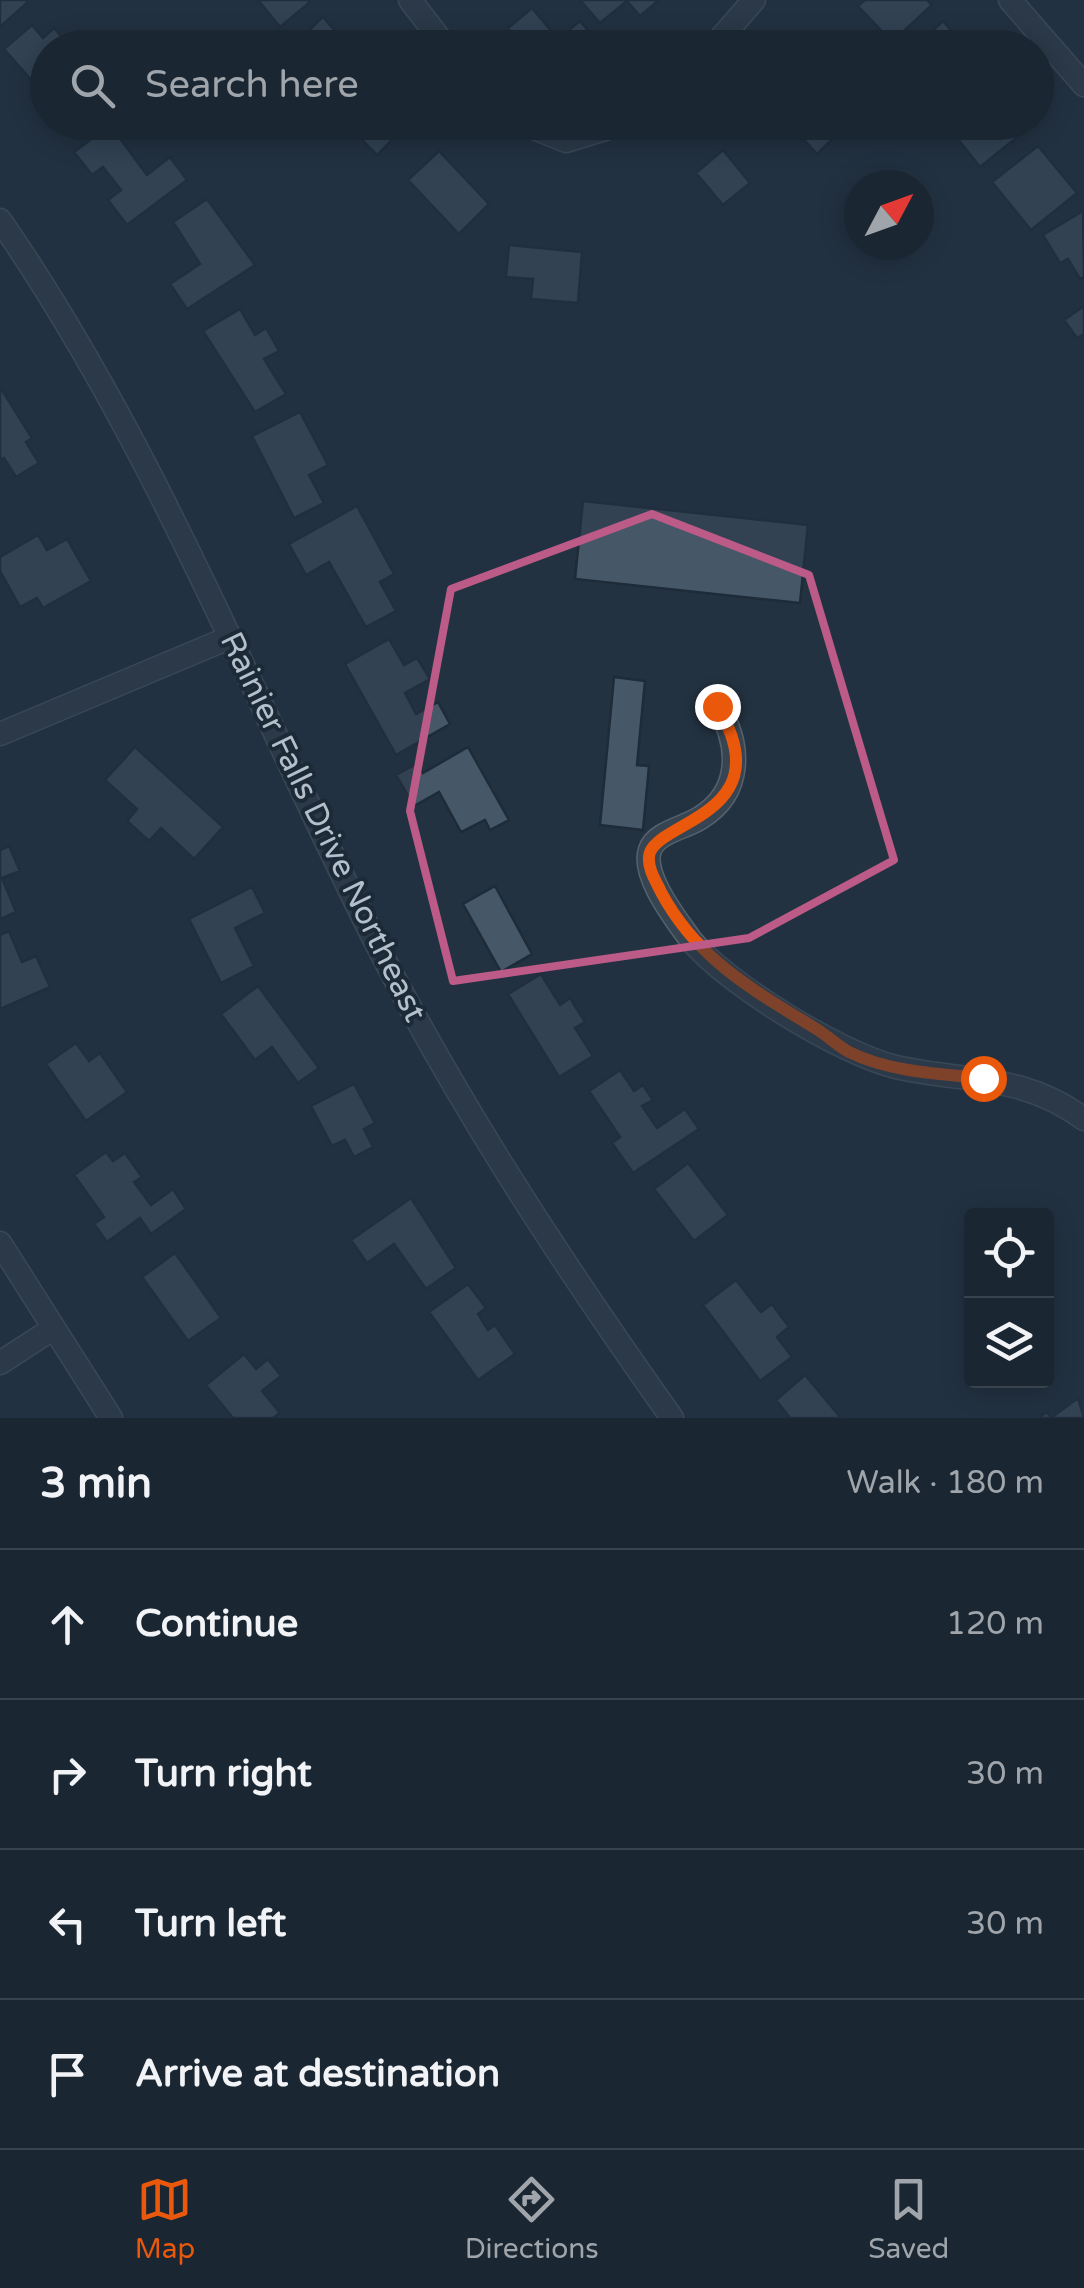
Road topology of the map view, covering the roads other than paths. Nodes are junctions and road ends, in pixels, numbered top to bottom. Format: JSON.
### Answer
{"nodes":[{"id":1,"x":410,"y":0,"type":"edge"},
{"id":2,"x":754,"y":0,"type":"edge"},
{"id":3,"x":1010,"y":0,"type":"edge"},
{"id":4,"x":433,"y":30,"type":"edge"},
{"id":5,"x":728,"y":30,"type":"edge"},
{"id":6,"x":1036,"y":30,"type":"edge"},
{"id":7,"x":1054,"y":51,"type":"edge"},
{"id":8,"x":1084,"y":85,"type":"edge"},
{"id":9,"x":0,"y":220,"type":"edge"},
{"id":10,"x":232,"y":638,"type":"junction"},
{"id":11,"x":717,"y":706,"type":"dead end"},
{"id":12,"x":0,"y":734,"type":"edge"},
{"id":13,"x":1084,"y":1119,"type":"edge"},
{"id":14,"x":0,"y":1243,"type":"edge"},
{"id":15,"x":54,"y":1328,"type":"junction"},
{"id":16,"x":0,"y":1363,"type":"edge"},
{"id":17,"x":112,"y":1418,"type":"edge"},
{"id":18,"x":672,"y":1418,"type":"edge"}],
"edges":[{"from":1,"to":4,"type":"street"},
{"from":2,"to":5,"type":"street"},
{"from":3,"to":6,"type":"street"},
{"from":7,"to":8,"type":"street"},
{"from":9,"to":10,"type":"street","name":"Rainier Falls Drive Northeast"},
{"from":10,"to":12,"type":"street"},
{"from":10,"to":18,"type":"street","name":"Rainier Falls Drive Northeast"},
{"from":11,"to":13,"type":"street"},
{"from":14,"to":15,"type":"street"},
{"from":15,"to":16,"type":"street"},
{"from":15,"to":17,"type":"street"}]}
